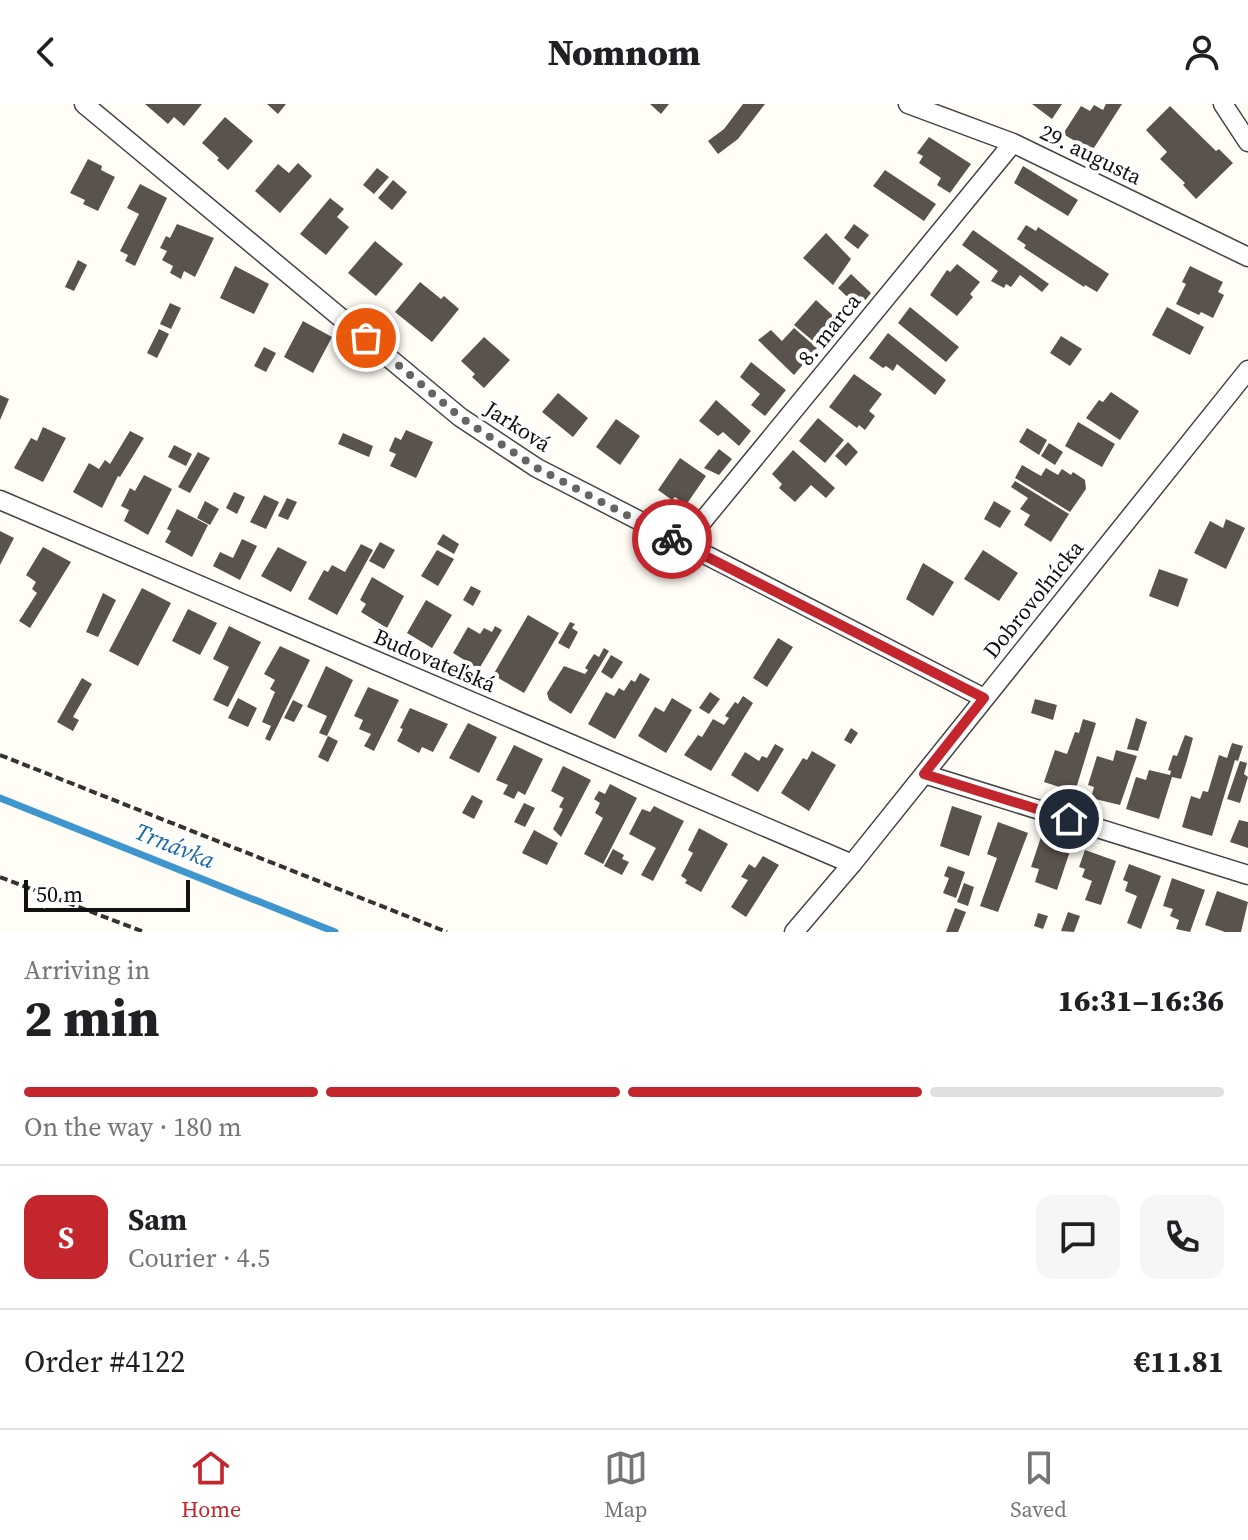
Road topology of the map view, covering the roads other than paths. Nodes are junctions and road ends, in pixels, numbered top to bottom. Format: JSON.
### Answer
{"nodes":[{"id":1,"x":84,"y":104,"type":"edge"},
{"id":2,"x":908,"y":104,"type":"edge"},
{"id":3,"x":1223,"y":104,"type":"edge"},
{"id":4,"x":1248,"y":142,"type":"edge"},
{"id":5,"x":1013,"y":143,"type":"junction"},
{"id":6,"x":1248,"y":257,"type":"edge"},
{"id":7,"x":1248,"y":370,"type":"edge"},
{"id":8,"x":0,"y":500,"type":"edge"},
{"id":9,"x":683,"y":545,"type":"junction"},
{"id":10,"x":984,"y":698,"type":"junction"},
{"id":11,"x":924,"y":774,"type":"junction"},
{"id":12,"x":852,"y":864,"type":"junction"},
{"id":13,"x":1248,"y":875,"type":"edge"},
{"id":14,"x":794,"y":932,"type":"edge"}],
"edges":[{"from":1,"to":9,"type":"street","name":"Jarková"},
{"from":2,"to":5,"type":"street","name":"29. augusta"},
{"from":3,"to":4,"type":"street"},
{"from":5,"to":6,"type":"street","name":"29. augusta"},
{"from":5,"to":9,"type":"street","name":"8. marca"},
{"from":7,"to":10,"type":"street","name":"Dobrovoľnícka"},
{"from":8,"to":12,"type":"street","name":"Budovateľská"},
{"from":9,"to":10,"type":"street","name":"Jarková"},
{"from":10,"to":11,"type":"street","name":"Dobrovoľnícka"},
{"from":11,"to":12,"type":"street","name":"Dobrovoľnícka"},
{"from":11,"to":13,"type":"street"},
{"from":12,"to":14,"type":"street","name":"Dobrovoľnícka"}]}
